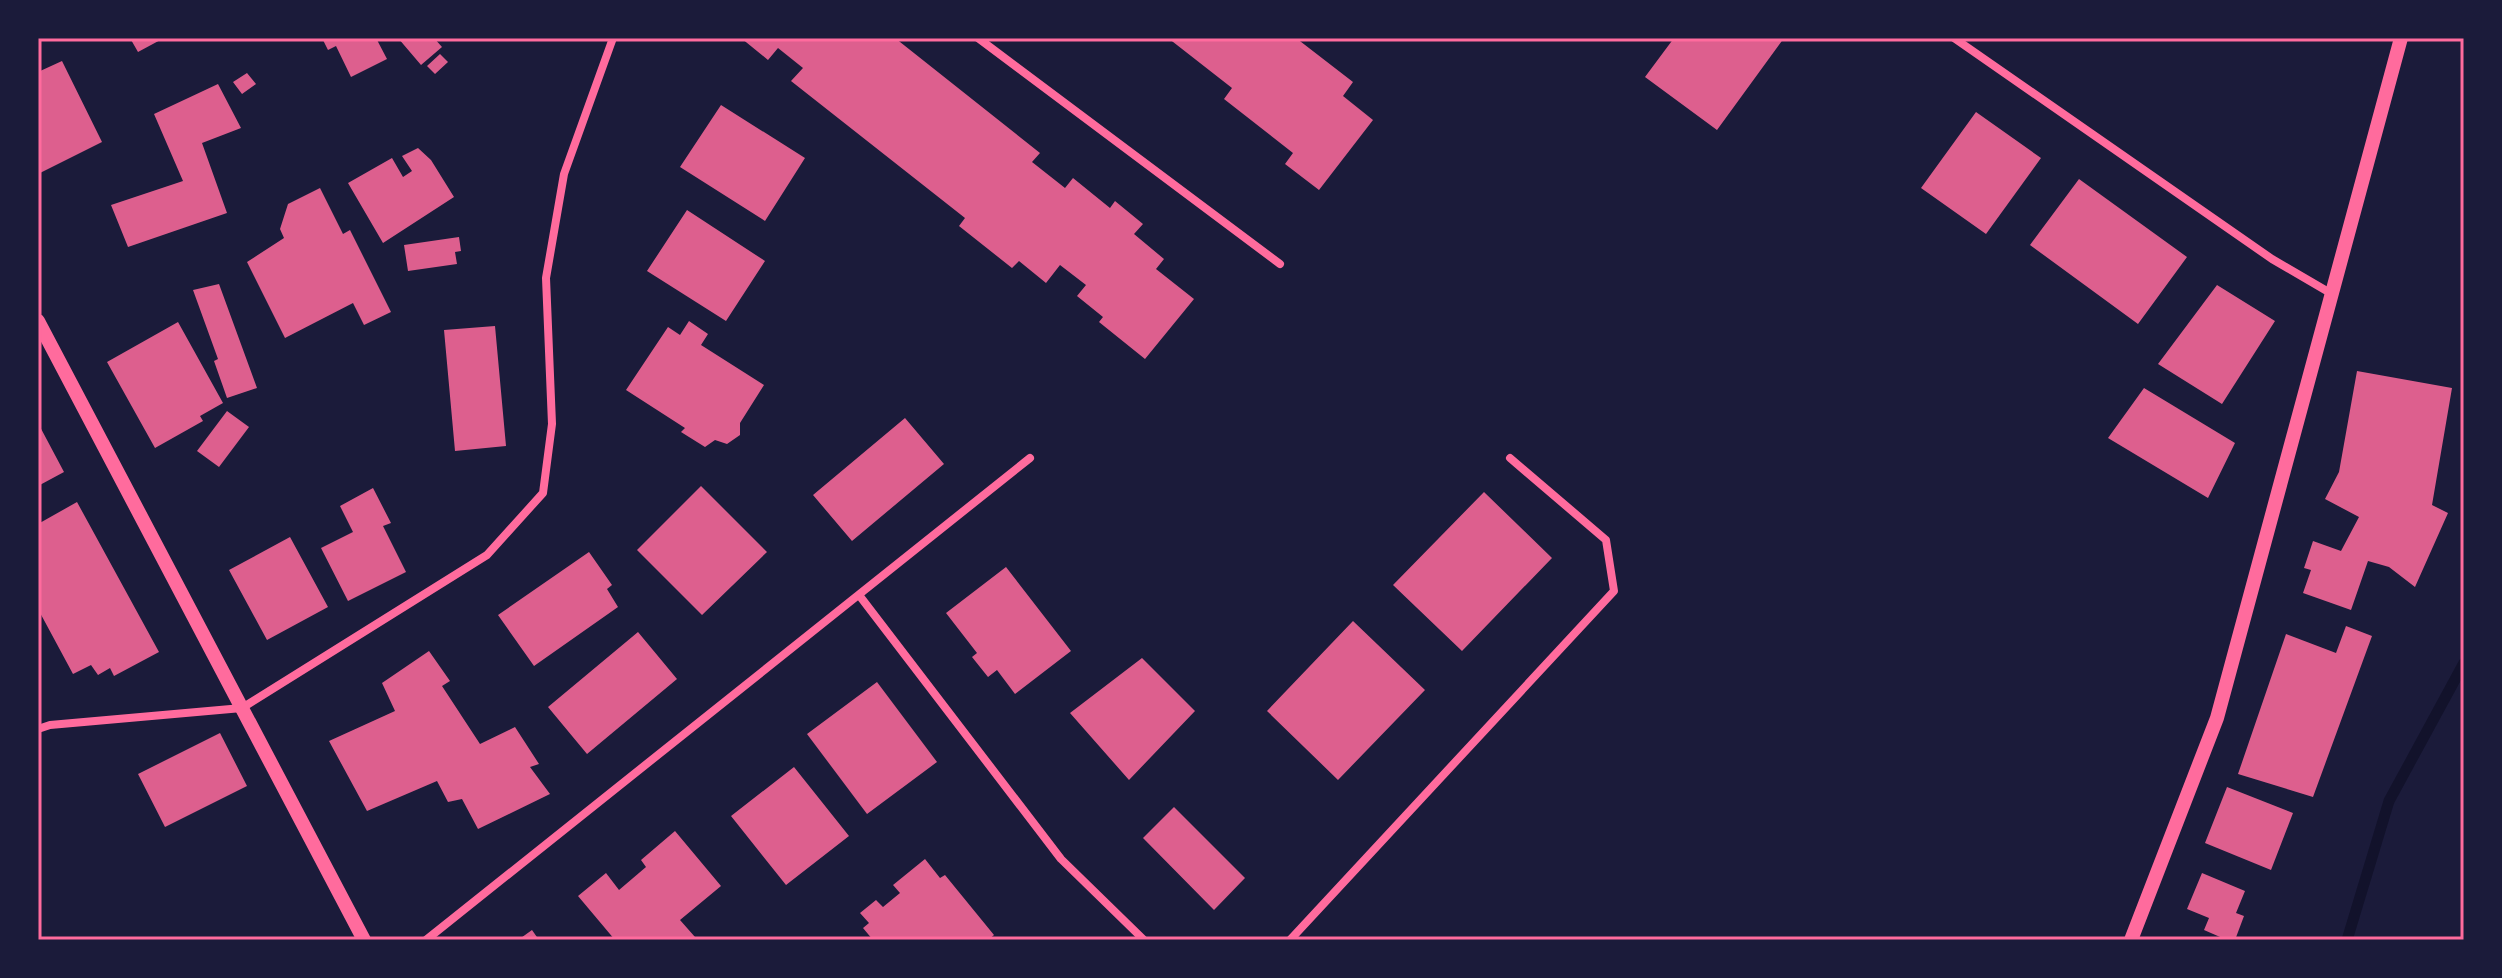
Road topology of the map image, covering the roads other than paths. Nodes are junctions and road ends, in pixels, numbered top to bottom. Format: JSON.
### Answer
{"nodes":[{"id":1,"x":613,"y":38,"type":"edge"},
{"id":2,"x":978,"y":38,"type":"edge"},
{"id":3,"x":1954,"y":38,"type":"edge"},
{"id":4,"x":2401,"y":38,"type":"edge"},
{"id":5,"x":1280,"y":264,"type":"dead end"},
{"id":6,"x":2332,"y":294,"type":"junction"},
{"id":7,"x":38,"y":321,"type":"edge"},
{"id":8,"x":1030,"y":458,"type":"dead end"},
{"id":9,"x":1510,"y":458,"type":"dead end"},
{"id":10,"x":859,"y":595,"type":"junction"},
{"id":11,"x":242,"y":708,"type":"junction"},
{"id":12,"x":38,"y":729,"type":"edge"},
{"id":13,"x":364,"y":940,"type":"edge"},
{"id":14,"x":426,"y":940,"type":"edge"},
{"id":15,"x":1144,"y":940,"type":"edge"},
{"id":16,"x":1290,"y":940,"type":"edge"},
{"id":17,"x":2131,"y":940,"type":"edge"}],
"edges":[{"from":1,"to":11,"type":"street"},
{"from":2,"to":5,"type":"street"},
{"from":3,"to":6,"type":"street"},
{"from":4,"to":6,"type":"street"},
{"from":6,"to":17,"type":"street"},
{"from":7,"to":11,"type":"street"},
{"from":8,"to":10,"type":"street"},
{"from":9,"to":16,"type":"street"},
{"from":10,"to":14,"type":"street"},
{"from":10,"to":15,"type":"street"},
{"from":11,"to":12,"type":"street"},
{"from":11,"to":13,"type":"street"}]}
